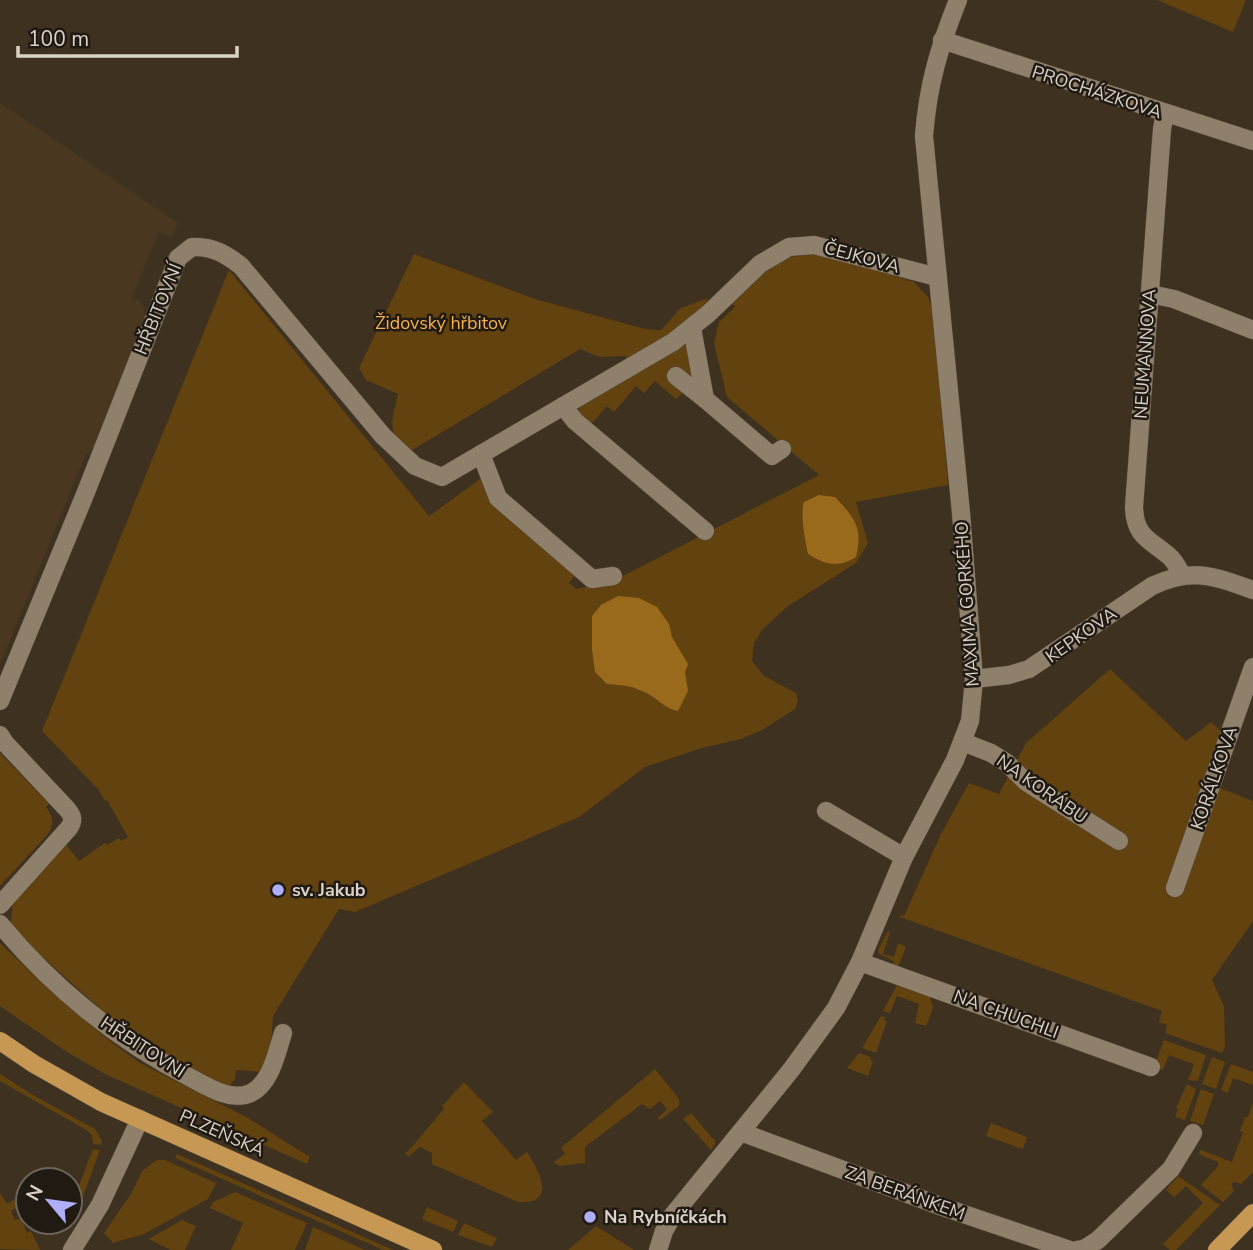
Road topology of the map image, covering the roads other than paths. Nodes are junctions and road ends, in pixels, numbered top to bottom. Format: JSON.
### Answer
{"nodes":[{"id":1,"x":958,"y":0,"type":"edge"},
{"id":2,"x":942,"y":40,"type":"junction"},
{"id":3,"x":1165,"y":114,"type":"junction"},
{"id":4,"x":1253,"y":141,"type":"edge"},
{"id":5,"x":937,"y":277,"type":"junction"},
{"id":6,"x":1150,"y":294,"type":"junction"},
{"id":7,"x":692,"y":328,"type":"junction"},
{"id":8,"x":1253,"y":330,"type":"edge"},
{"id":9,"x":676,"y":376,"type":"dead end"},
{"id":10,"x":705,"y":399,"type":"junction"},
{"id":11,"x":563,"y":405,"type":"junction"},
{"id":12,"x":782,"y":449,"type":"dead end"},
{"id":13,"x":481,"y":454,"type":"junction"},
{"id":14,"x":442,"y":477,"type":"joint"},
{"id":15,"x":705,"y":531,"type":"dead end"},
{"id":16,"x":1182,"y":575,"type":"junction"},
{"id":17,"x":613,"y":576,"type":"dead end"},
{"id":18,"x":1253,"y":590,"type":"edge"},
{"id":19,"x":1253,"y":667,"type":"edge"},
{"id":20,"x":974,"y":680,"type":"junction"},
{"id":21,"x":0,"y":701,"type":"edge"},
{"id":22,"x":0,"y":735,"type":"edge"},
{"id":23,"x":963,"y":742,"type":"junction"},
{"id":24,"x":826,"y":811,"type":"dead end"},
{"id":25,"x":1119,"y":841,"type":"dead end"},
{"id":26,"x":904,"y":856,"type":"junction"},
{"id":27,"x":1175,"y":888,"type":"dead end"},
{"id":28,"x":0,"y":905,"type":"edge"},
{"id":29,"x":0,"y":924,"type":"edge"},
{"id":30,"x":860,"y":962,"type":"junction"},
{"id":31,"x":283,"y":1033,"type":"dead end"},
{"id":32,"x":0,"y":1041,"type":"edge"},
{"id":33,"x":1151,"y":1067,"type":"dead end"},
{"id":34,"x":140,"y":1119,"type":"junction"},
{"id":35,"x":741,"y":1132,"type":"junction"},
{"id":36,"x":1193,"y":1133,"type":"dead end"},
{"id":37,"x":1253,"y":1213,"type":"edge"},
{"id":38,"x":72,"y":1250,"type":"edge"},
{"id":39,"x":433,"y":1250,"type":"edge"},
{"id":40,"x":658,"y":1250,"type":"edge"},
{"id":41,"x":1070,"y":1250,"type":"edge"},
{"id":42,"x":1077,"y":1250,"type":"edge"},
{"id":43,"x":1217,"y":1250,"type":"edge"}],
"edges":[{"from":1,"to":2,"type":"street","name":"MAXIMA GORKÉHO"},
{"from":2,"to":3,"type":"street","name":"PROCHÁZKOVA"},
{"from":2,"to":5,"type":"street","name":"MAXIMA GORKÉHO"},
{"from":3,"to":4,"type":"street","name":"PROCHÁZKOVA"},
{"from":3,"to":6,"type":"street","name":"NEUMANNOVA"},
{"from":5,"to":7,"type":"street","name":"ČEJKOVA"},
{"from":5,"to":20,"type":"street","name":"MAXIMA GORKÉHO"},
{"from":6,"to":8,"type":"street"},
{"from":6,"to":16,"type":"street","name":"NEUMANNOVA"},
{"from":7,"to":10,"type":"street"},
{"from":7,"to":11,"type":"street","name":"ČEJKOVA"},
{"from":9,"to":10,"type":"street"},
{"from":10,"to":12,"type":"street"},
{"from":11,"to":13,"type":"street","name":"ČEJKOVA"},
{"from":11,"to":15,"type":"street"},
{"from":13,"to":14,"type":"street","name":"ČEJKOVA"},
{"from":13,"to":17,"type":"street"},
{"from":14,"to":21,"type":"street","name":"HŘBITOVNÍ"},
{"from":16,"to":18,"type":"street"},
{"from":16,"to":20,"type":"street","name":"KEPKOVA"},
{"from":19,"to":27,"type":"street","name":"KORÁLKOVA"},
{"from":20,"to":23,"type":"street","name":"MAXIMA GORKÉHO"},
{"from":22,"to":28,"type":"street"},
{"from":23,"to":25,"type":"street","name":"NA KORÁBU"},
{"from":23,"to":26,"type":"street","name":"MAXIMA GORKÉHO"},
{"from":24,"to":26,"type":"street"},
{"from":26,"to":30,"type":"street","name":"MAXIMA GORKÉHO"},
{"from":29,"to":31,"type":"street","name":"HŘBITOVNÍ"},
{"from":30,"to":33,"type":"street","name":"NA CHUCHLI"},
{"from":30,"to":35,"type":"street","name":"MAXIMA GORKÉHO"},
{"from":32,"to":34,"type":"main road","name":"PLZEŇSKÁ"},
{"from":34,"to":38,"type":"street"},
{"from":34,"to":39,"type":"main road","name":"PLZEŇSKÁ"},
{"from":35,"to":40,"type":"street","name":"MAXIMA GORKÉHO"},
{"from":35,"to":41,"type":"street","name":"ZA BERÁNKEM"},
{"from":36,"to":42,"type":"street"},
{"from":37,"to":43,"type":"main road"}]}
